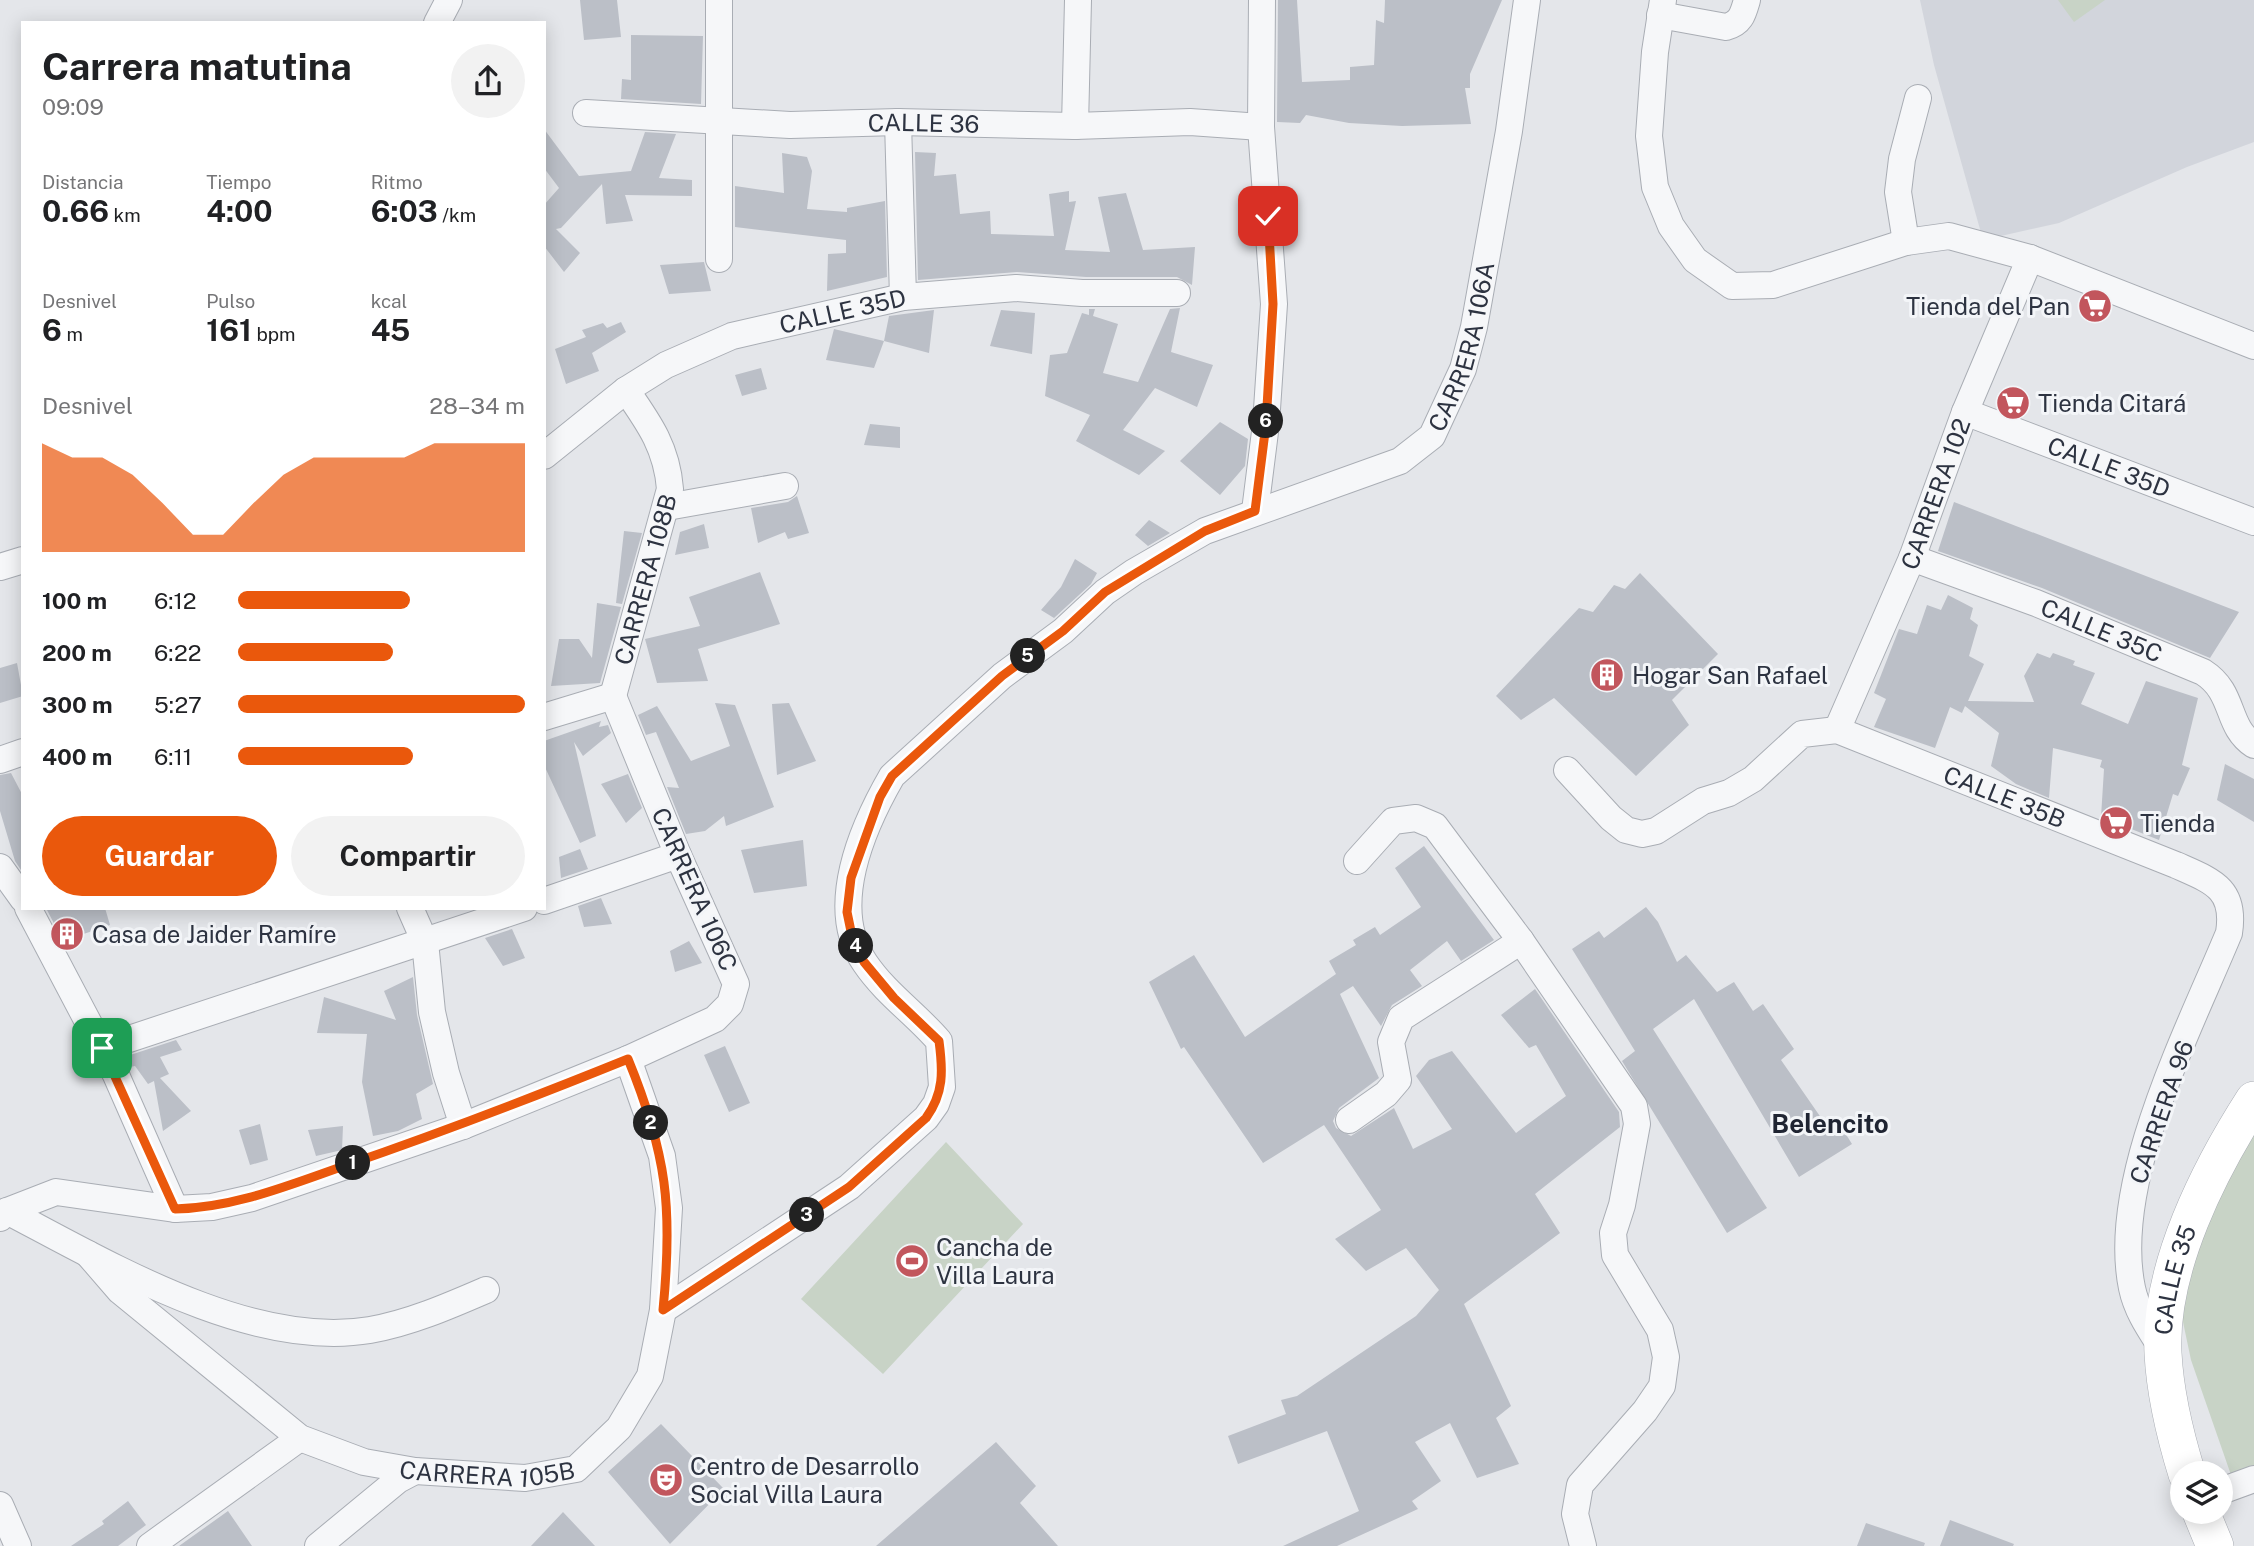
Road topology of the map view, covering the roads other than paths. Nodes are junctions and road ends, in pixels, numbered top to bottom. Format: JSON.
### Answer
{"nodes":[{"id":1,"x":449,"y":0,"type":"edge"},
{"id":2,"x":719,"y":0,"type":"edge"},
{"id":3,"x":1078,"y":0,"type":"edge"},
{"id":4,"x":1262,"y":0,"type":"edge"},
{"id":5,"x":1527,"y":0,"type":"edge"},
{"id":6,"x":1747,"y":0,"type":"edge"},
{"id":7,"x":1662,"y":7,"type":"edge"},
{"id":8,"x":438,"y":21,"type":"edge"},
{"id":9,"x":1918,"y":98,"type":"dead end"},
{"id":10,"x":586,"y":113,"type":"dead end"},
{"id":11,"x":719,"y":120,"type":"junction"},
{"id":12,"x":898,"y":122,"type":"junction"},
{"id":13,"x":1075,"y":126,"type":"junction"},
{"id":14,"x":1261,"y":127,"type":"junction"},
{"id":15,"x":1906,"y":242,"type":"junction"},
{"id":16,"x":2030,"y":258,"type":"junction"},
{"id":17,"x":719,"y":259,"type":"dead end"},
{"id":18,"x":1177,"y":293,"type":"dead end"},
{"id":19,"x":903,"y":297,"type":"junction"},
{"id":20,"x":2254,"y":346,"type":"edge"},
{"id":21,"x":625,"y":390,"type":"junction"},
{"id":22,"x":1965,"y":412,"type":"junction"},
{"id":23,"x":546,"y":454,"type":"edge"},
{"id":24,"x":785,"y":486,"type":"dead end"},
{"id":25,"x":667,"y":508,"type":"junction"},
{"id":26,"x":1255,"y":511,"type":"junction"},
{"id":27,"x":2254,"y":522,"type":"edge"},
{"id":28,"x":1912,"y":558,"type":"junction"},
{"id":29,"x":21,"y":561,"type":"edge"},
{"id":30,"x":0,"y":568,"type":"edge"},
{"id":31,"x":613,"y":696,"type":"junction"},
{"id":32,"x":546,"y":716,"type":"edge"},
{"id":33,"x":1837,"y":730,"type":"junction"},
{"id":34,"x":2254,"y":745,"type":"edge"},
{"id":35,"x":21,"y":753,"type":"edge"},
{"id":36,"x":0,"y":760,"type":"edge"},
{"id":37,"x":1567,"y":771,"type":"dead end"},
{"id":38,"x":678,"y":855,"type":"junction"},
{"id":39,"x":1357,"y":861,"type":"dead end"},
{"id":40,"x":546,"y":900,"type":"edge"},
{"id":41,"x":29,"y":910,"type":"edge"},
{"id":42,"x":411,"y":910,"type":"edge"},
{"id":43,"x":518,"y":910,"type":"edge"},
{"id":44,"x":2232,"y":915,"type":"joint"},
{"id":45,"x":1521,"y":941,"type":"junction"},
{"id":46,"x":425,"y":942,"type":"junction"},
{"id":47,"x":102,"y":1048,"type":"junction"},
{"id":48,"x":628,"y":1059,"type":"junction"},
{"id":49,"x":2254,"y":1100,"type":"edge"},
{"id":50,"x":1349,"y":1120,"type":"dead end"},
{"id":51,"x":463,"y":1126,"type":"junction"},
{"id":52,"x":175,"y":1209,"type":"junction"},
{"id":53,"x":4,"y":1215,"type":"edge"},
{"id":54,"x":88,"y":1254,"type":"junction"},
{"id":55,"x":486,"y":1290,"type":"dead end"},
{"id":56,"x":663,"y":1310,"type":"junction"},
{"id":57,"x":2163,"y":1350,"type":"junction"},
{"id":58,"x":300,"y":1438,"type":"junction"},
{"id":59,"x":2185,"y":1461,"type":"edge"},
{"id":60,"x":415,"y":1471,"type":"junction"},
{"id":61,"x":2254,"y":1479,"type":"edge"},
{"id":62,"x":2233,"y":1486,"type":"edge"},
{"id":63,"x":0,"y":1505,"type":"edge"},
{"id":64,"x":2206,"y":1524,"type":"edge"},
{"id":65,"x":18,"y":1546,"type":"edge"},
{"id":66,"x":150,"y":1546,"type":"edge"},
{"id":67,"x":318,"y":1546,"type":"edge"},
{"id":68,"x":1583,"y":1546,"type":"edge"},
{"id":69,"x":2216,"y":1546,"type":"edge"}],
"edges":[{"from":1,"to":8,"type":"street"},
{"from":2,"to":11,"type":"street"},
{"from":3,"to":13,"type":"street"},
{"from":4,"to":14,"type":"street"},
{"from":5,"to":26,"type":"street","name":"CARRERA 106A"},
{"from":6,"to":7,"type":"street"},
{"from":7,"to":15,"type":"street"},
{"from":9,"to":15,"type":"street"},
{"from":10,"to":11,"type":"street","name":"CALLE 36"},
{"from":11,"to":12,"type":"street","name":"CALLE 36"},
{"from":11,"to":17,"type":"street"},
{"from":12,"to":13,"type":"street","name":"CALLE 36"},
{"from":12,"to":19,"type":"street"},
{"from":13,"to":14,"type":"street","name":"CALLE 36"},
{"from":14,"to":26,"type":"street"},
{"from":15,"to":16,"type":"street"},
{"from":16,"to":20,"type":"street"},
{"from":16,"to":22,"type":"street","name":"CARRERA 102"},
{"from":18,"to":19,"type":"street","name":"CALLE 35D"},
{"from":19,"to":21,"type":"street","name":"CALLE 35D"},
{"from":21,"to":23,"type":"street","name":"CALLE 35D"},
{"from":21,"to":25,"type":"street","name":"CARRERA 108B"},
{"from":22,"to":27,"type":"street","name":"CALLE 35D"},
{"from":22,"to":28,"type":"street","name":"CARRERA 102"},
{"from":24,"to":25,"type":"street"},
{"from":25,"to":31,"type":"street","name":"CARRERA 108B"},
{"from":26,"to":56,"type":"street","name":"CARRERA 106A"},
{"from":28,"to":33,"type":"street","name":"CARRERA 102"},
{"from":28,"to":34,"type":"street","name":"CALLE 35C"},
{"from":29,"to":30,"type":"street"},
{"from":31,"to":32,"type":"street"},
{"from":31,"to":38,"type":"street","name":"CARRERA 106C"},
{"from":33,"to":37,"type":"street"},
{"from":33,"to":44,"type":"street","name":"CALLE 35B"},
{"from":35,"to":36,"type":"street"},
{"from":38,"to":40,"type":"street"},
{"from":38,"to":48,"type":"street","name":"CARRERA 106C"},
{"from":39,"to":45,"type":"street"},
{"from":41,"to":47,"type":"street"},
{"from":42,"to":46,"type":"street"},
{"from":43,"to":46,"type":"street"},
{"from":44,"to":57,"type":"street","name":"CARRERA 96"},
{"from":45,"to":50,"type":"street"},
{"from":45,"to":68,"type":"street"},
{"from":46,"to":47,"type":"street"},
{"from":46,"to":51,"type":"street"},
{"from":47,"to":52,"type":"street"},
{"from":48,"to":51,"type":"street","name":"CARRERA 106C"},
{"from":48,"to":56,"type":"street","name":"CARRERA 105B"},
{"from":49,"to":57,"type":"street","name":"CALLE 35"},
{"from":51,"to":52,"type":"street","name":"CARRERA 106C"},
{"from":52,"to":53,"type":"street","name":"CARRERA 106C"},
{"from":53,"to":54,"type":"street"},
{"from":54,"to":55,"type":"street"},
{"from":54,"to":58,"type":"street","name":"CARRERA 105B"},
{"from":56,"to":60,"type":"street","name":"CARRERA 105B"},
{"from":57,"to":59,"type":"street","name":"CALLE 35"},
{"from":58,"to":60,"type":"street","name":"CARRERA 105B"},
{"from":58,"to":66,"type":"street"},
{"from":60,"to":67,"type":"street"},
{"from":61,"to":62,"type":"street"},
{"from":63,"to":65,"type":"street"},
{"from":64,"to":69,"type":"street"}]}
